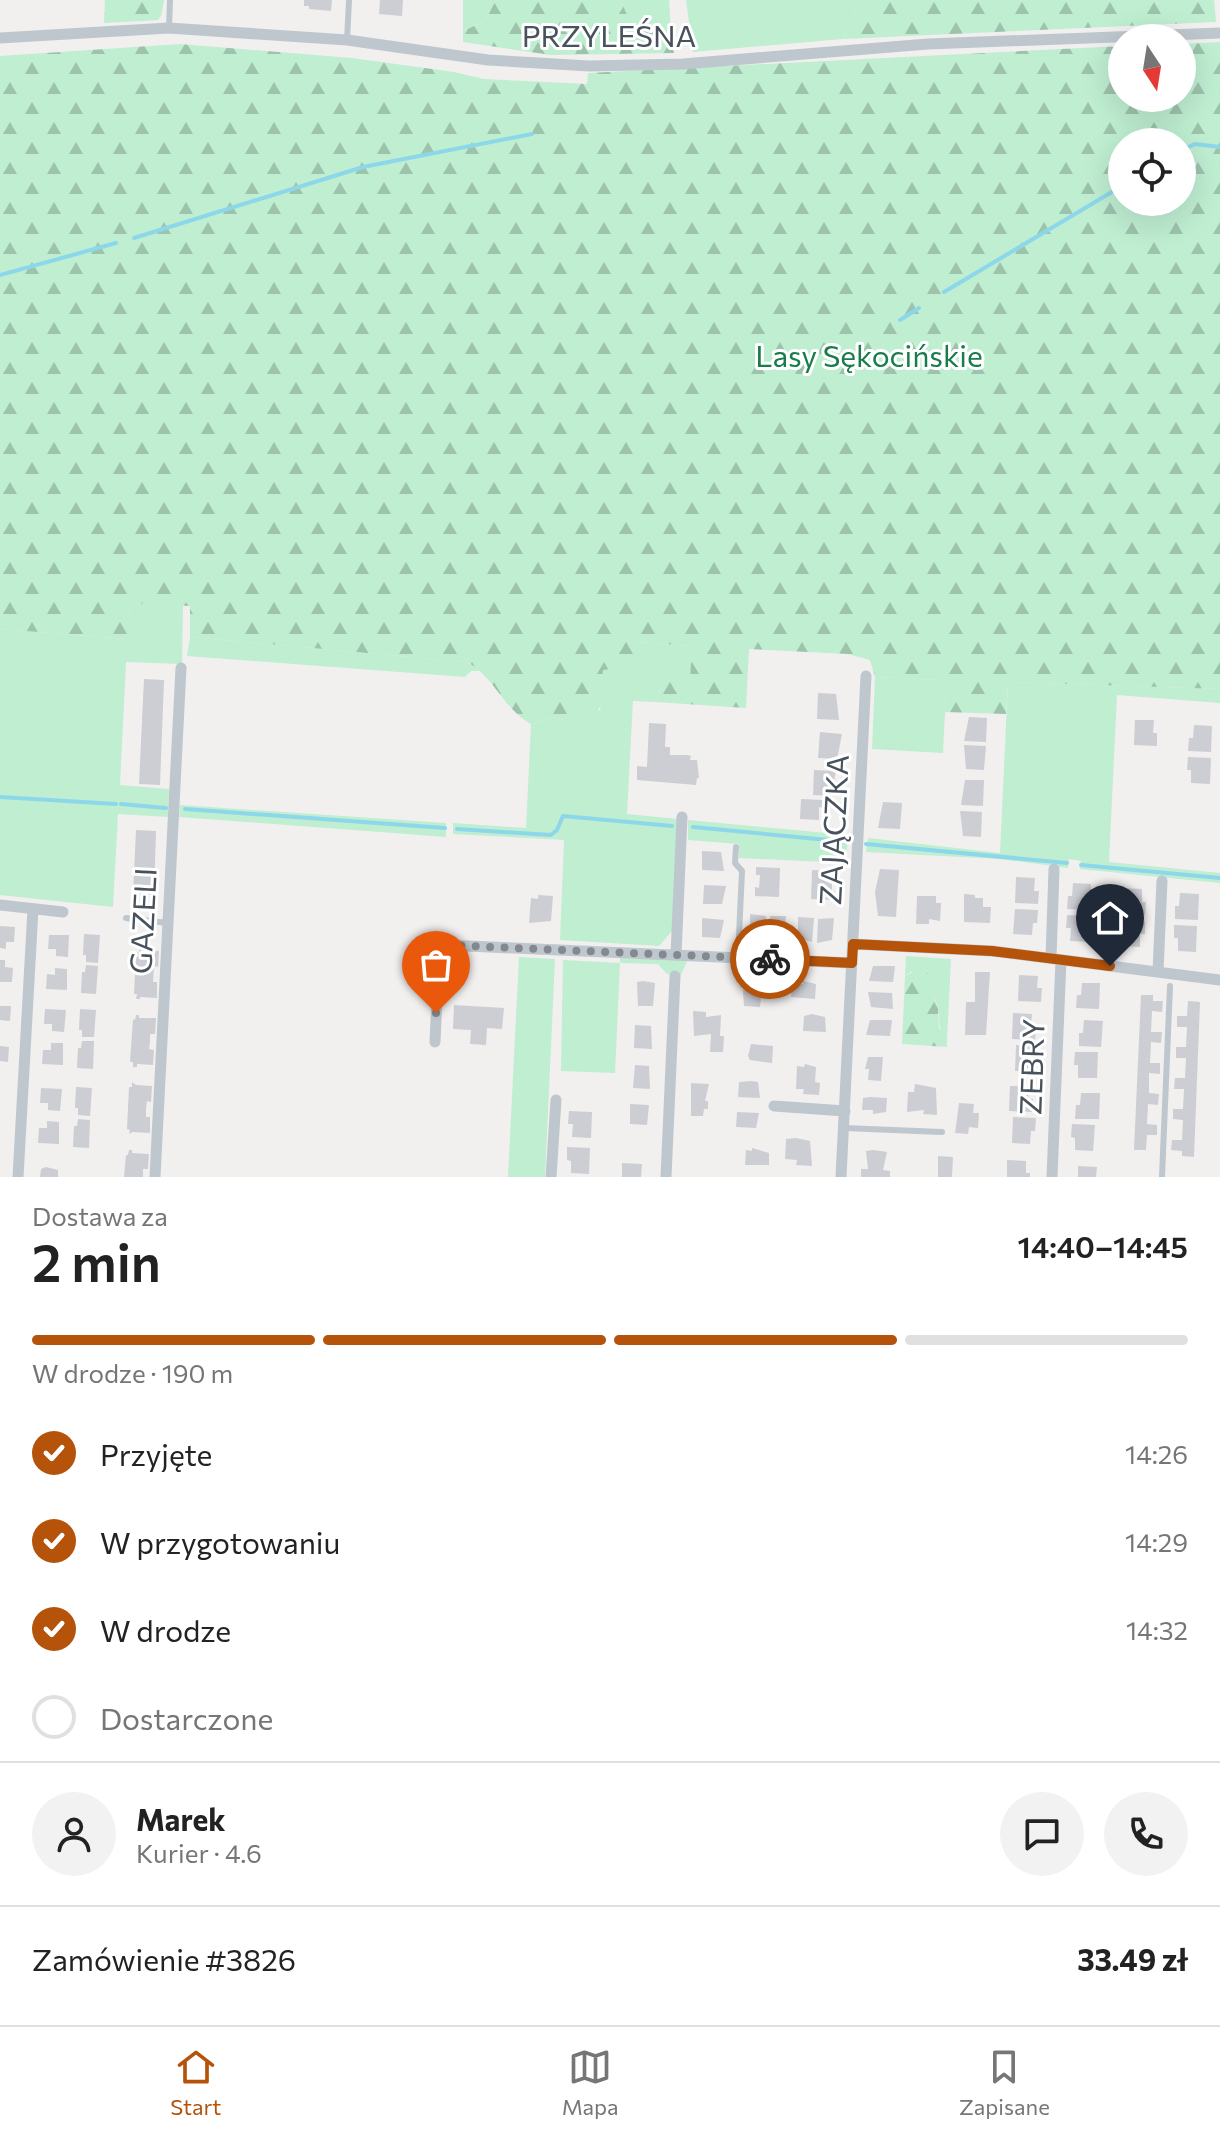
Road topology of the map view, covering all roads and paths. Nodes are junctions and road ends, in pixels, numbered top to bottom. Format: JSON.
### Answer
{"nodes":[{"id":1,"x":170,"y":0,"type":"edge"},
{"id":2,"x":349,"y":0,"type":"edge"},
{"id":3,"x":169,"y":28,"type":"junction"},
{"id":4,"x":1220,"y":33,"type":"edge"},
{"id":5,"x":0,"y":38,"type":"edge"},
{"id":6,"x":347,"y":40,"type":"junction"},
{"id":7,"x":181,"y":668,"type":"dead end"},
{"id":8,"x":866,"y":676,"type":"dead end"},
{"id":9,"x":682,"y":817,"type":"dead end"},
{"id":10,"x":736,"y":847,"type":"dead end"},
{"id":11,"x":1054,"y":869,"type":"dead end"},
{"id":12,"x":1162,"y":881,"type":"dead end"},
{"id":13,"x":0,"y":905,"type":"edge"},
{"id":14,"x":33,"y":909,"type":"junction"},
{"id":15,"x":63,"y":912,"type":"dead end"},
{"id":16,"x":126,"y":918,"type":"dead end"},
{"id":17,"x":168,"y":923,"type":"junction"},
{"id":18,"x":853,"y":944,"type":"junction"},
{"id":19,"x":676,"y":955,"type":"junction"},
{"id":20,"x":738,"y":957,"type":"junction"},
{"id":21,"x":1056,"y":959,"type":"junction"},
{"id":22,"x":852,"y":963,"type":"junction"},
{"id":23,"x":1158,"y":972,"type":"junction"},
{"id":24,"x":675,"y":976,"type":"dead end"},
{"id":25,"x":1220,"y":980,"type":"edge"},
{"id":26,"x":1170,"y":986,"type":"dead end"},
{"id":27,"x":435,"y":1042,"type":"dead end"},
{"id":28,"x":556,"y":1100,"type":"dead end"},
{"id":29,"x":774,"y":1106,"type":"dead end"},
{"id":30,"x":845,"y":1111,"type":"junction"},
{"id":31,"x":844,"y":1128,"type":"junction"},
{"id":32,"x":942,"y":1132,"type":"dead end"},
{"id":33,"x":18,"y":1177,"type":"edge"},
{"id":34,"x":155,"y":1177,"type":"edge"},
{"id":35,"x":551,"y":1177,"type":"edge"},
{"id":36,"x":666,"y":1177,"type":"edge"},
{"id":37,"x":841,"y":1177,"type":"edge"},
{"id":38,"x":1052,"y":1177,"type":"edge"},
{"id":39,"x":1162,"y":1177,"type":"edge"}],
"edges":[{"from":1,"to":3,"type":"lane"},
{"from":2,"to":6,"type":"lane"},
{"from":3,"to":5,"type":"street","name":"PRZYLEŚNA"},
{"from":3,"to":6,"type":"street","name":"PRZYLEŚNA"},
{"from":4,"to":6,"type":"street","name":"PRZYLEŚNA"},
{"from":7,"to":17,"type":"street","name":"GAZELI"},
{"from":8,"to":18,"type":"street","name":"ZAJĄCZKA"},
{"from":9,"to":19,"type":"street"},
{"from":10,"to":20,"type":"lane"},
{"from":11,"to":21,"type":"street","name":"ZEBRY"},
{"from":12,"to":23,"type":"street"},
{"from":13,"to":14,"type":"street"},
{"from":14,"to":15,"type":"street"},
{"from":14,"to":33,"type":"street"},
{"from":16,"to":17,"type":"lane"},
{"from":17,"to":34,"type":"street","name":"GAZELI"},
{"from":18,"to":21,"type":"street"},
{"from":18,"to":22,"type":"street","name":"ZAJĄCZKA"},
{"from":19,"to":20,"type":"street"},
{"from":19,"to":27,"type":"street"},
{"from":20,"to":22,"type":"street"},
{"from":21,"to":23,"type":"street"},
{"from":21,"to":38,"type":"street","name":"ZEBRY"},
{"from":22,"to":30,"type":"street","name":"ZAJĄCZKA"},
{"from":23,"to":25,"type":"street"},
{"from":24,"to":36,"type":"street"},
{"from":26,"to":39,"type":"lane"},
{"from":28,"to":35,"type":"street"},
{"from":29,"to":30,"type":"street"},
{"from":30,"to":31,"type":"street","name":"ZAJĄCZKA"},
{"from":31,"to":32,"type":"lane"},
{"from":31,"to":37,"type":"street","name":"ZAJĄCZKA"}]}
